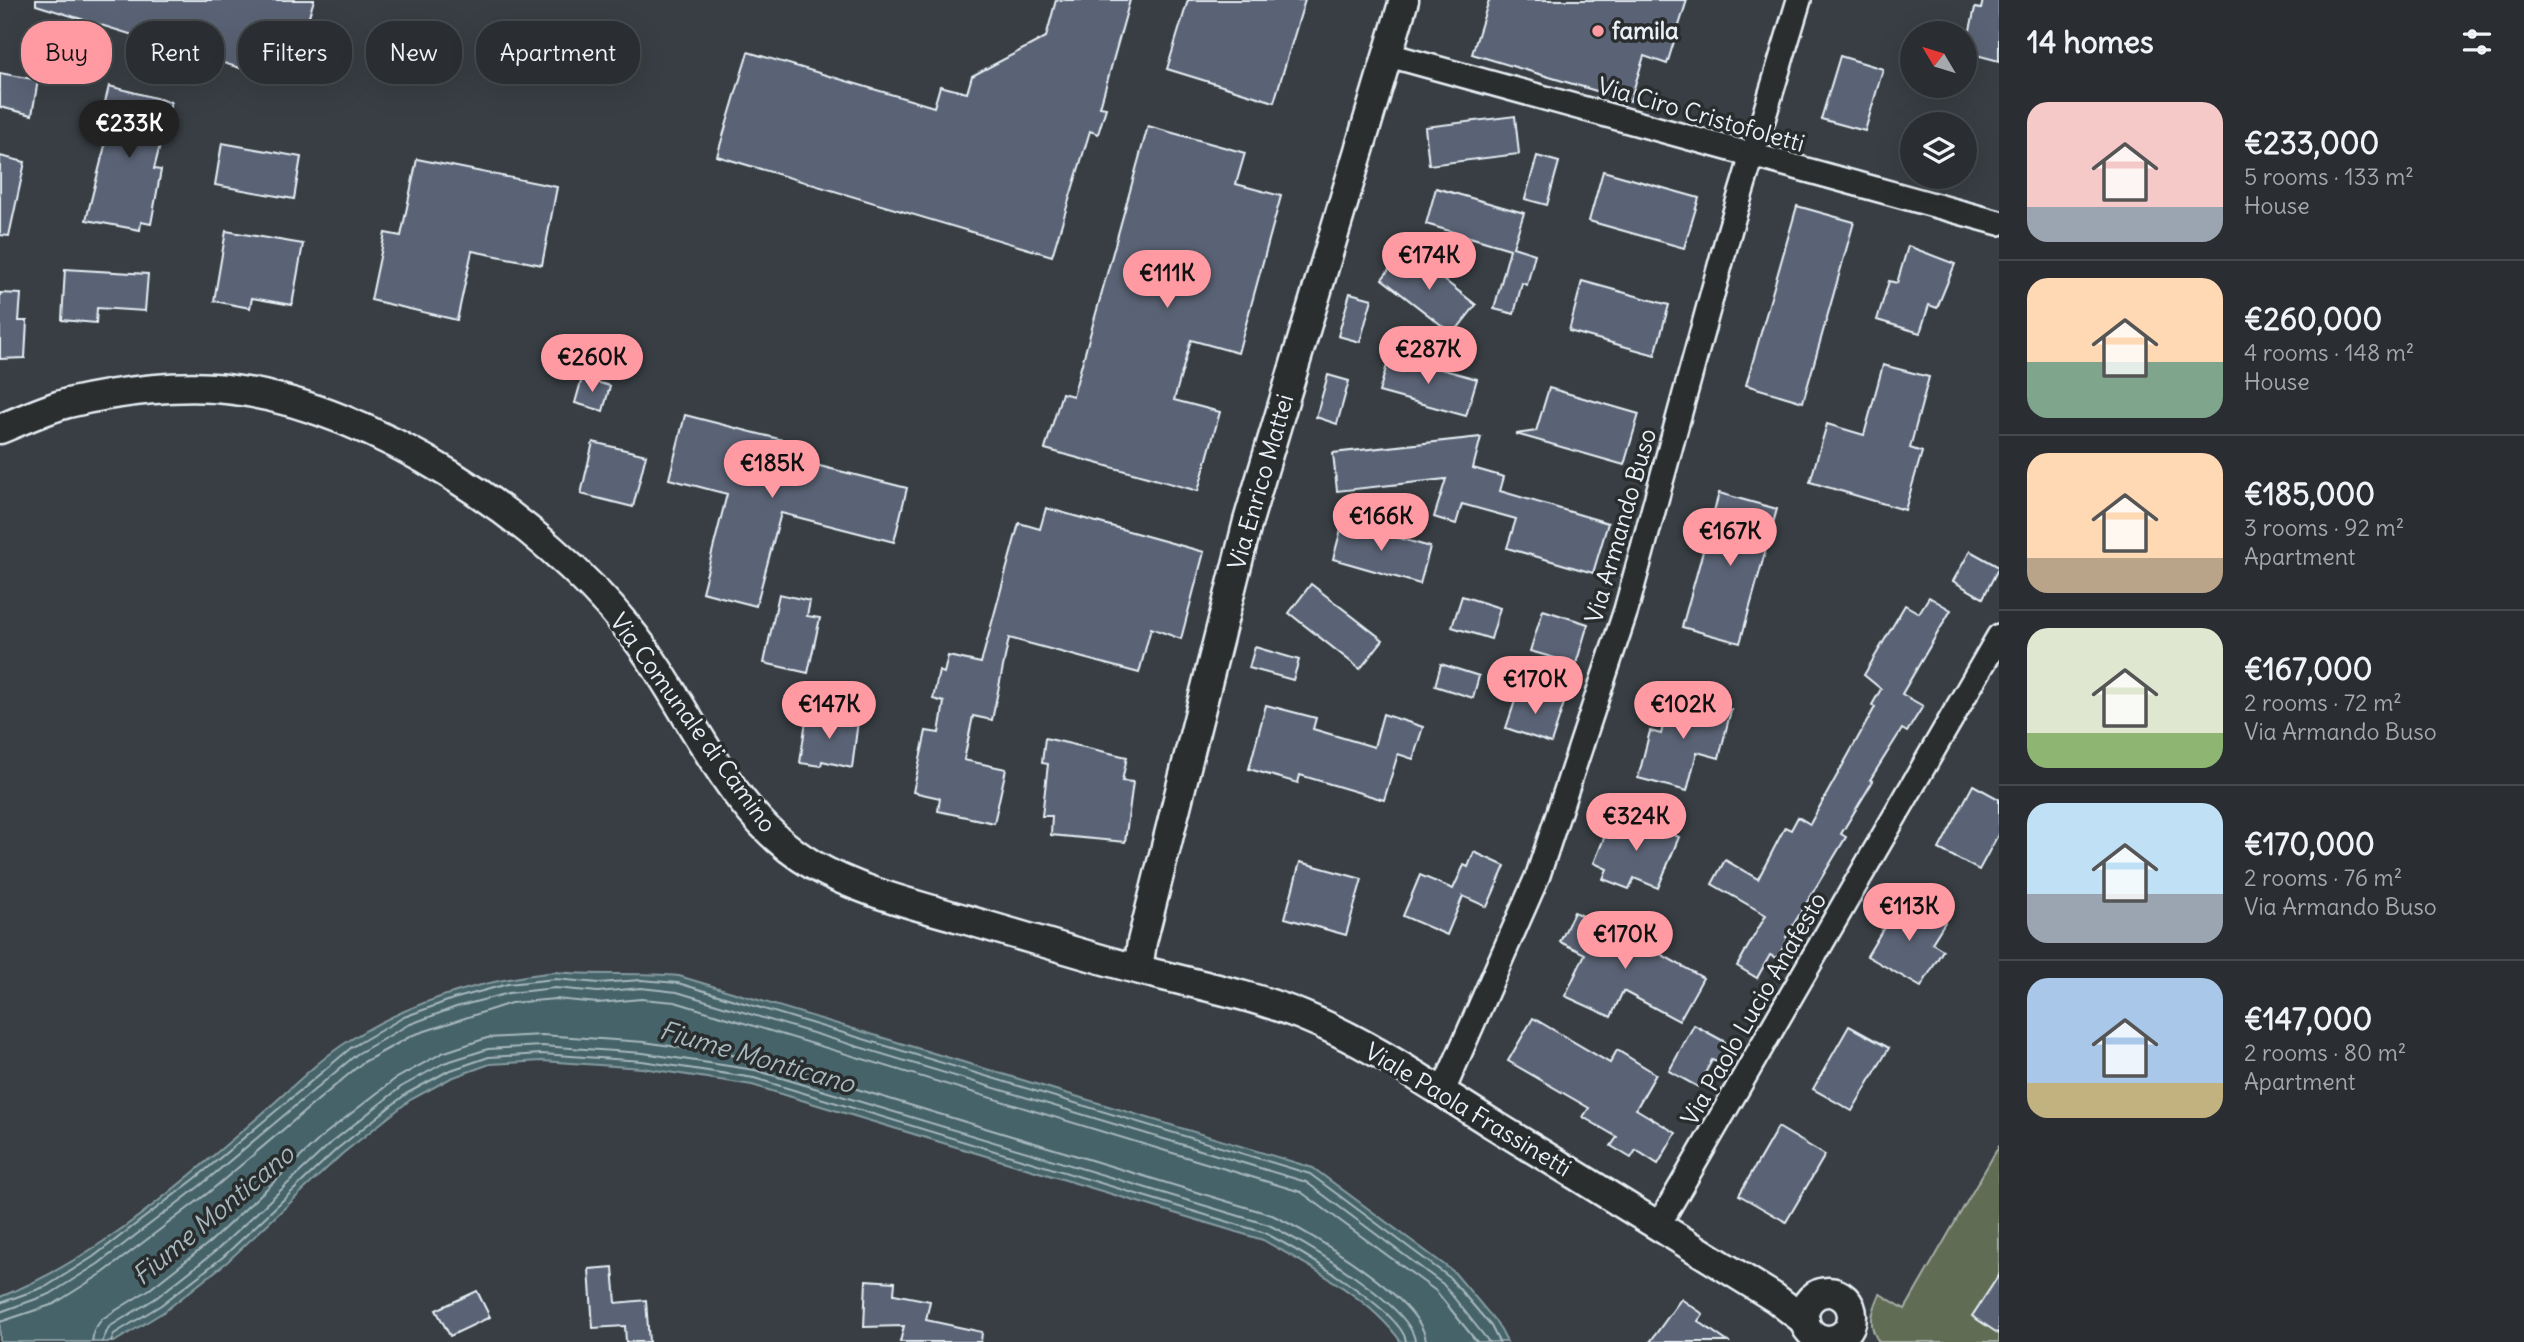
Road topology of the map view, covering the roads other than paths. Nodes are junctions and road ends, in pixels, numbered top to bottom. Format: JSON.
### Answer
{"nodes":[{"id":1,"x":1404,"y":0,"type":"edge"},
{"id":2,"x":1799,"y":0,"type":"edge"},
{"id":3,"x":1390,"y":55,"type":"junction"},
{"id":4,"x":1752,"y":157,"type":"junction"},
{"id":5,"x":1999,"y":223,"type":"edge"},
{"id":6,"x":0,"y":429,"type":"edge"},
{"id":7,"x":1999,"y":636,"type":"edge"},
{"id":8,"x":1138,"y":969,"type":"junction"},
{"id":9,"x":1442,"y":1093,"type":"junction"},
{"id":10,"x":1658,"y":1226,"type":"junction"},
{"id":11,"x":1809,"y":1309,"type":"junction"},
{"id":12,"x":1842,"y":1338,"type":"edge"}],
"edges":[{"from":1,"to":3,"type":"street","name":"Via Enrico Mattei"},
{"from":2,"to":4,"type":"street","name":"Via Armando Buso"},
{"from":3,"to":4,"type":"street","name":"Via Ciro Cristofoletti"},
{"from":3,"to":8,"type":"street","name":"Via Enrico Mattei"},
{"from":4,"to":5,"type":"street","name":"Via Ciro Cristofoletti"},
{"from":4,"to":9,"type":"street","name":"Via Armando Buso"},
{"from":6,"to":8,"type":"street","name":"Via Comunale di Camino"},
{"from":7,"to":10,"type":"street","name":"Via Paolo Lucio Anafesto"},
{"from":8,"to":9,"type":"street","name":"Viale Paola Frassinetti"},
{"from":9,"to":10,"type":"street","name":"Viale Paola Frassinetti"},
{"from":10,"to":11,"type":"street","name":"Viale Paola Frassinetti"},
{"from":11,"to":12,"type":"street"},
{"from":11,"to":12,"type":"street"}]}
